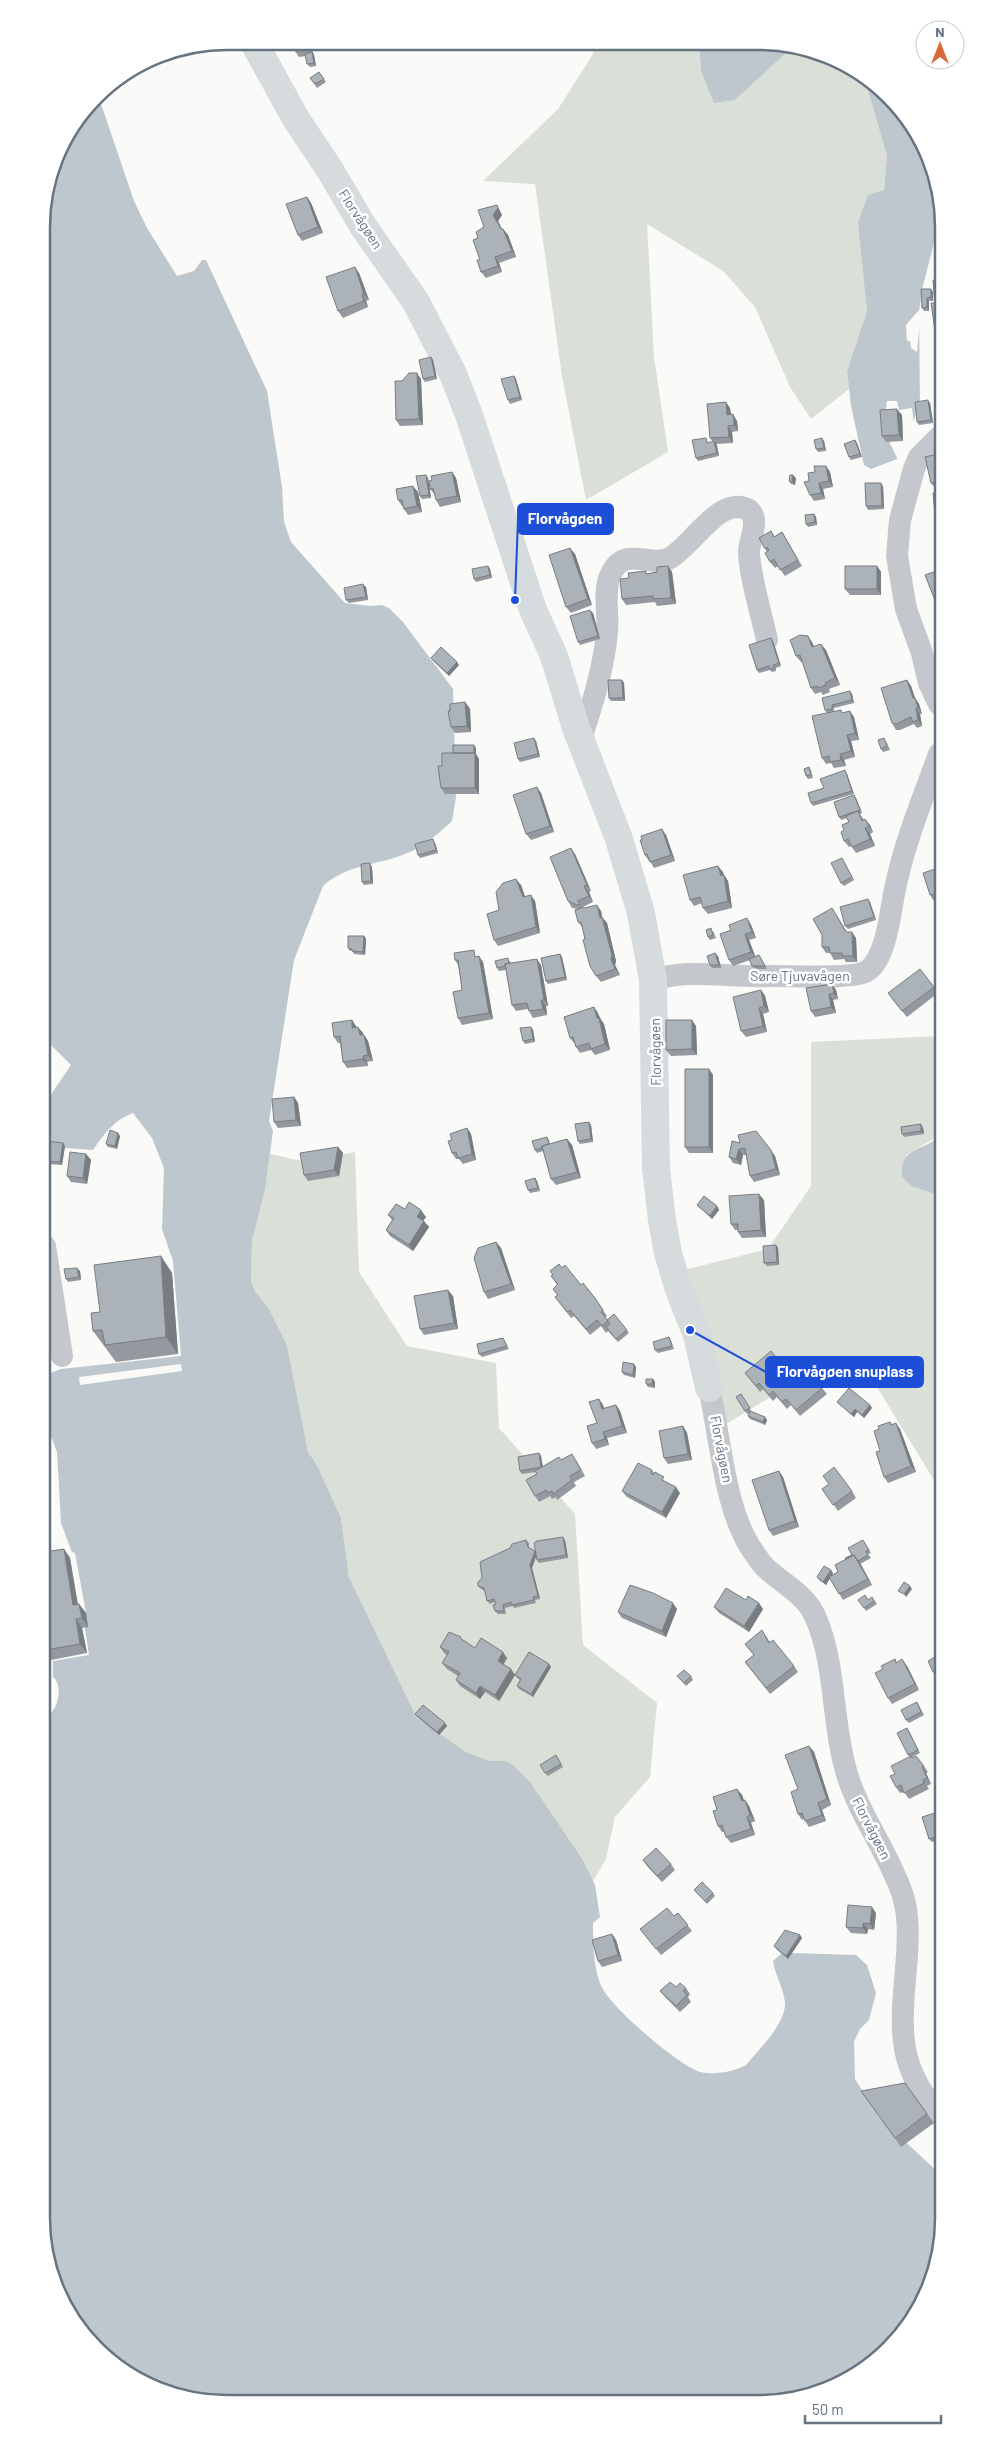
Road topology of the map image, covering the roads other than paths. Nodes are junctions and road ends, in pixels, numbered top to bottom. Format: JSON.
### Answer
{"nodes":[{"id":1,"x":258,"y":50,"type":"edge"},
{"id":2,"x":935,"y":441,"type":"edge"},
{"id":3,"x":768,"y":640,"type":"edge"},
{"id":4,"x":935,"y":696,"type":"edge"},
{"id":5,"x":581,"y":739,"type":"junction"},
{"id":6,"x":935,"y":765,"type":"edge"},
{"id":7,"x":653,"y":980,"type":"junction"},
{"id":8,"x":50,"y":1278,"type":"edge"},
{"id":9,"x":62,"y":1356,"type":"dead end"},
{"id":10,"x":709,"y":1388,"type":"joint"},
{"id":11,"x":935,"y":2109,"type":"edge"}],
"edges":[{"from":1,"to":5,"type":"main road","name":"Florvågøen"},
{"from":2,"to":4,"type":"street"},
{"from":3,"to":5,"type":"street"},
{"from":5,"to":7,"type":"main road","name":"Florvågøen"},
{"from":6,"to":7,"type":"street","name":"Søre Tjuvavågen"},
{"from":7,"to":10,"type":"main road","name":"Florvågøen"},
{"from":8,"to":9,"type":"street"},
{"from":10,"to":11,"type":"street","name":"Florvågøen"}]}
